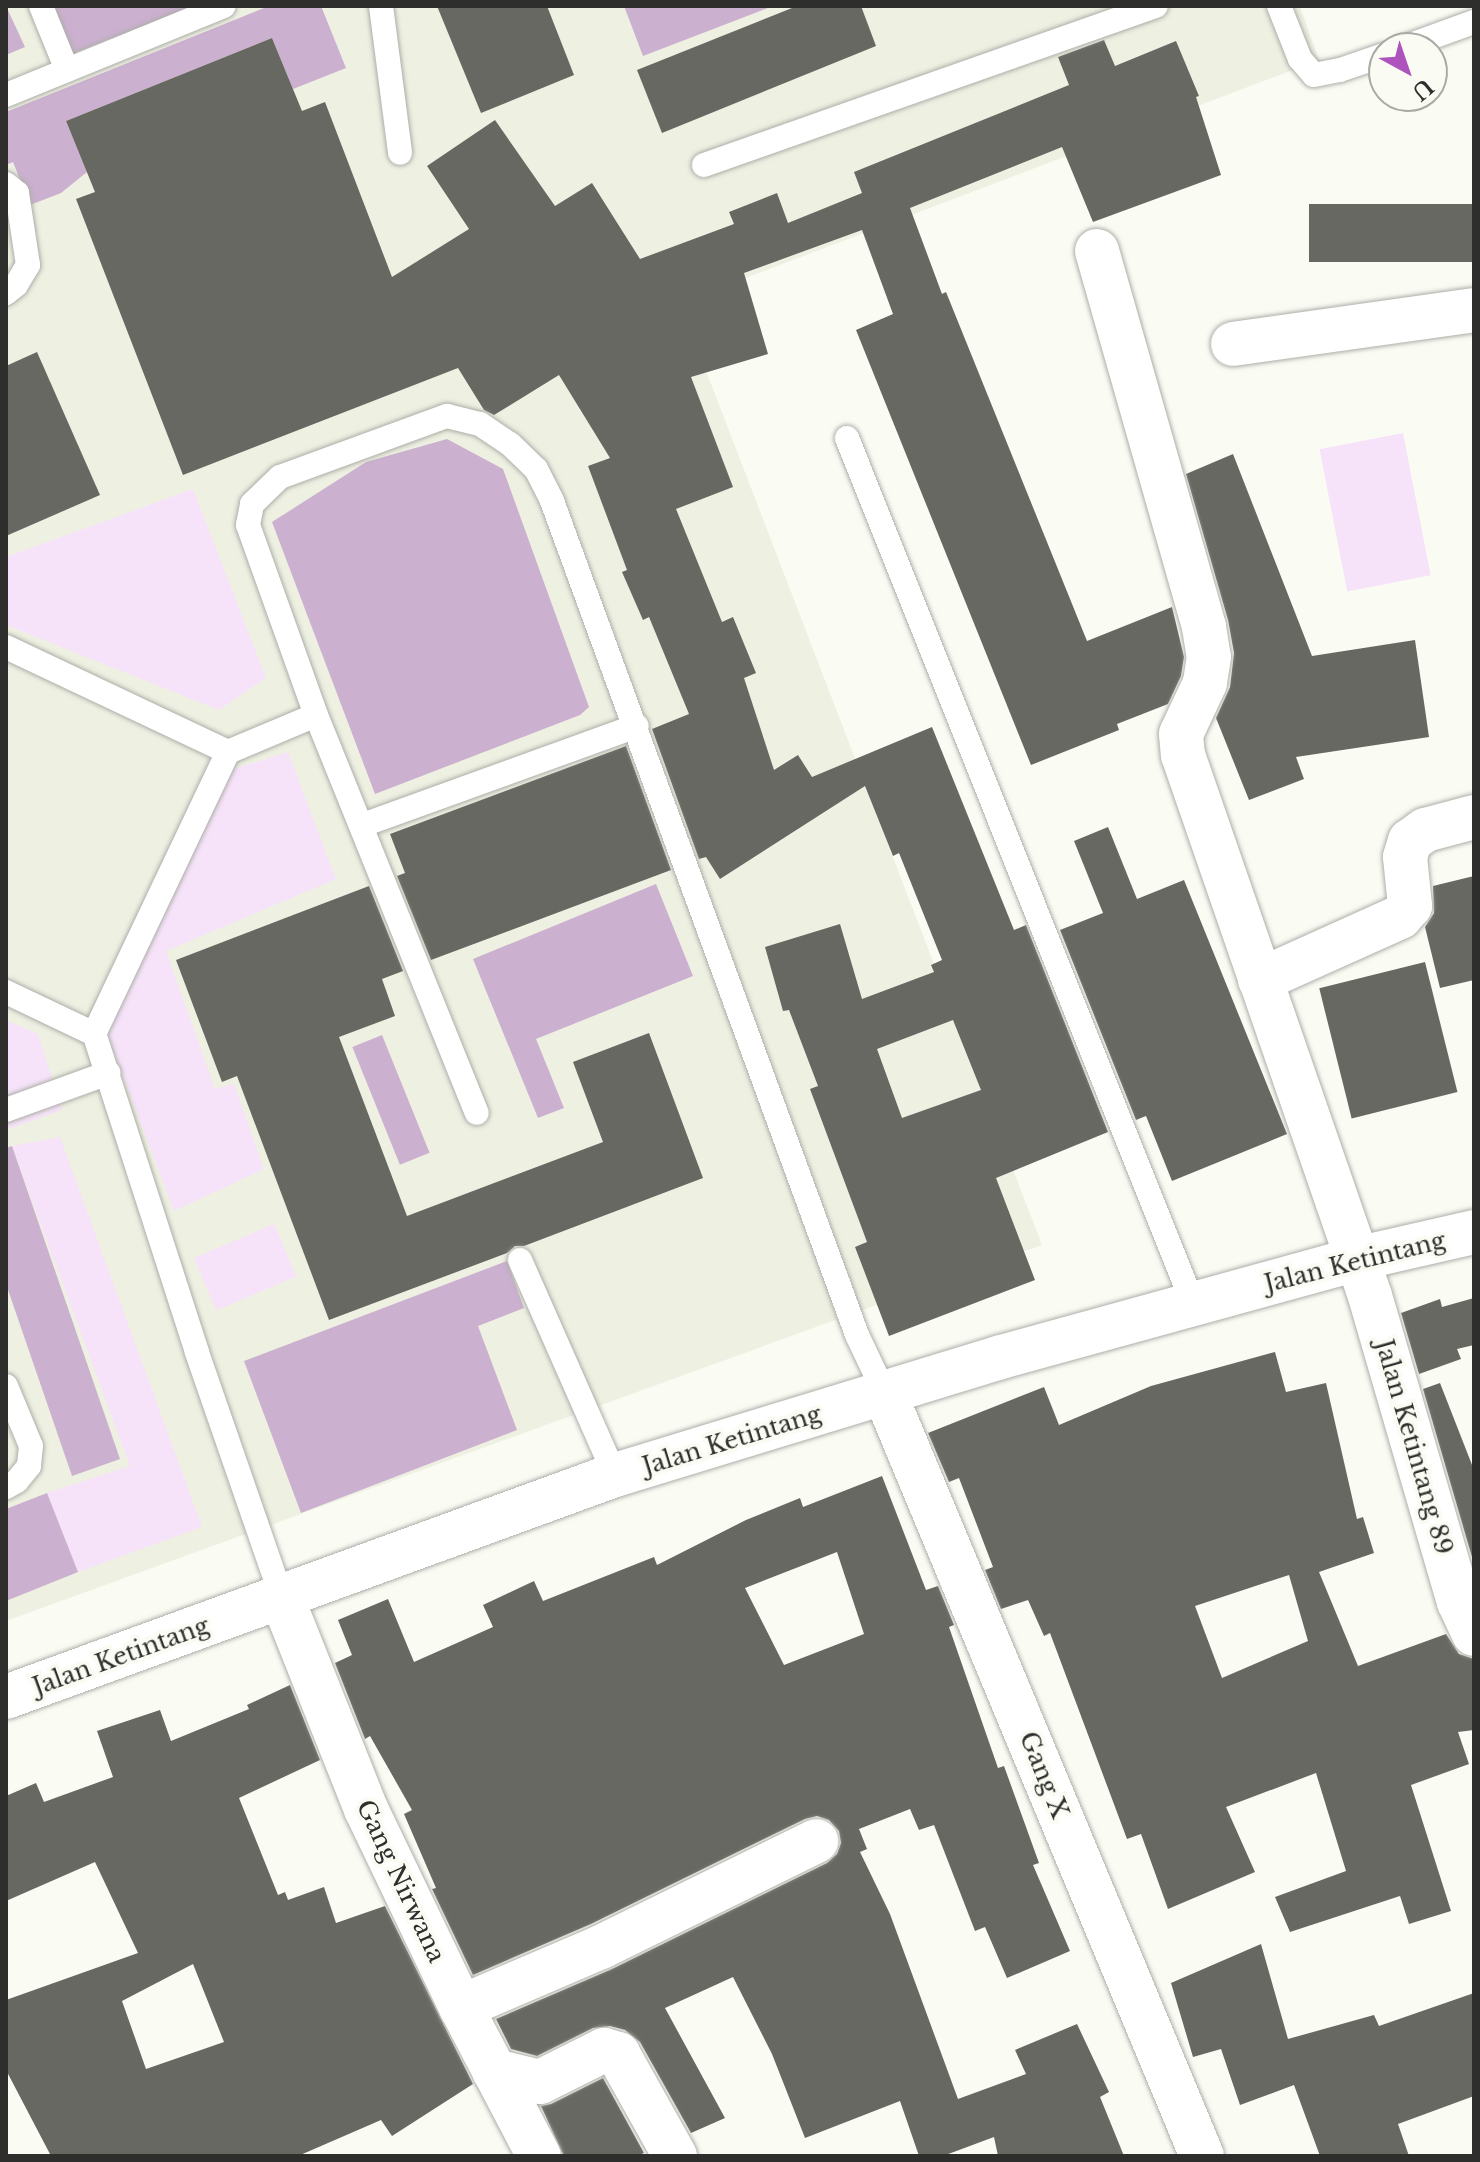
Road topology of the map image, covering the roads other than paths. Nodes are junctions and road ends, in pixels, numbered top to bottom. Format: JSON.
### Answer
{"nodes":[{"id":1,"x":41,"y":6,"type":"edge"},
{"id":2,"x":224,"y":6,"type":"edge"},
{"id":3,"x":381,"y":6,"type":"edge"},
{"id":4,"x":1156,"y":6,"type":"edge"},
{"id":5,"x":1279,"y":6,"type":"edge"},
{"id":6,"x":1474,"y":22,"type":"edge"},
{"id":7,"x":1446,"y":32,"type":"edge"},
{"id":8,"x":1368,"y":60,"type":"edge"},
{"id":9,"x":67,"y":70,"type":"junction"},
{"id":10,"x":6,"y":95,"type":"edge"},
{"id":11,"x":400,"y":153,"type":"dead end"},
{"id":12,"x":704,"y":165,"type":"dead end"},
{"id":13,"x":6,"y":184,"type":"edge"},
{"id":14,"x":1097,"y":251,"type":"dead end"},
{"id":15,"x":6,"y":293,"type":"edge"},
{"id":16,"x":1472,"y":321,"type":"edge"},
{"id":17,"x":1233,"y":344,"type":"dead end"},
{"id":18,"x":847,"y":438,"type":"dead end"},
{"id":19,"x":6,"y":647,"type":"edge"},
{"id":20,"x":316,"y":715,"type":"junction"},
{"id":21,"x":637,"y":726,"type":"junction"},
{"id":22,"x":228,"y":752,"type":"junction"},
{"id":23,"x":1474,"y":817,"type":"edge"},
{"id":24,"x":363,"y":825,"type":"junction"},
{"id":25,"x":1260,"y":980,"type":"junction"},
{"id":26,"x":6,"y":992,"type":"edge"},
{"id":27,"x":94,"y":1034,"type":"junction"},
{"id":28,"x":108,"y":1073,"type":"junction"},
{"id":29,"x":6,"y":1110,"type":"edge"},
{"id":30,"x":477,"y":1113,"type":"dead end"},
{"id":31,"x":1474,"y":1232,"type":"edge"},
{"id":32,"x":1356,"y":1259,"type":"junction"},
{"id":33,"x":520,"y":1260,"type":"dead end"},
{"id":34,"x":1193,"y":1304,"type":"junction"},
{"id":35,"x":6,"y":1386,"type":"edge"},
{"id":36,"x":885,"y":1394,"type":"junction"},
{"id":37,"x":615,"y":1475,"type":"junction"},
{"id":38,"x":6,"y":1487,"type":"edge"},
{"id":39,"x":282,"y":1598,"type":"junction"},
{"id":40,"x":1474,"y":1634,"type":"edge"},
{"id":41,"x":6,"y":1697,"type":"edge"},
{"id":42,"x":816,"y":1841,"type":"dead end"},
{"id":43,"x":461,"y":2007,"type":"junction"},
{"id":44,"x":494,"y":2071,"type":"junction"},
{"id":45,"x":539,"y":2156,"type":"edge"},
{"id":46,"x":675,"y":2156,"type":"edge"},
{"id":47,"x":1202,"y":2156,"type":"edge"}],
"edges":[{"from":1,"to":9,"type":"lane"},
{"from":2,"to":9,"type":"lane"},
{"from":3,"to":11,"type":"lane"},
{"from":4,"to":12,"type":"lane"},
{"from":5,"to":8,"type":"lane"},
{"from":6,"to":7,"type":"lane"},
{"from":9,"to":10,"type":"lane"},
{"from":13,"to":15,"type":"lane"},
{"from":14,"to":25,"type":"street","name":"Jalan Ketintang 89"},
{"from":16,"to":17,"type":"street"},
{"from":18,"to":34,"type":"lane"},
{"from":19,"to":22,"type":"lane"},
{"from":20,"to":21,"type":"lane"},
{"from":20,"to":22,"type":"lane"},
{"from":20,"to":24,"type":"lane"},
{"from":21,"to":24,"type":"lane"},
{"from":21,"to":36,"type":"lane"},
{"from":22,"to":27,"type":"lane"},
{"from":23,"to":25,"type":"street"},
{"from":24,"to":30,"type":"lane"},
{"from":25,"to":32,"type":"street","name":"Jalan Ketintang 89"},
{"from":26,"to":27,"type":"lane"},
{"from":27,"to":28,"type":"lane"},
{"from":28,"to":29,"type":"lane"},
{"from":28,"to":39,"type":"lane"},
{"from":31,"to":32,"type":"street","name":"Jalan Ketintang"},
{"from":32,"to":34,"type":"street","name":"Jalan Ketintang"},
{"from":32,"to":40,"type":"street","name":"Jalan Ketintang 89"},
{"from":33,"to":37,"type":"lane"},
{"from":34,"to":36,"type":"street","name":"Jalan Ketintang"},
{"from":35,"to":38,"type":"lane"},
{"from":36,"to":37,"type":"street","name":"Jalan Ketintang"},
{"from":36,"to":47,"type":"street","name":"Gang X"},
{"from":37,"to":39,"type":"street","name":"Jalan Ketintang"},
{"from":39,"to":41,"type":"street","name":"Jalan Ketintang"},
{"from":39,"to":43,"type":"street","name":"Gang Nirwana"},
{"from":42,"to":43,"type":"street"},
{"from":43,"to":44,"type":"street","name":"Gang Nirwana"},
{"from":44,"to":45,"type":"street","name":"Gang Nirwana"},
{"from":44,"to":46,"type":"street"}]}
